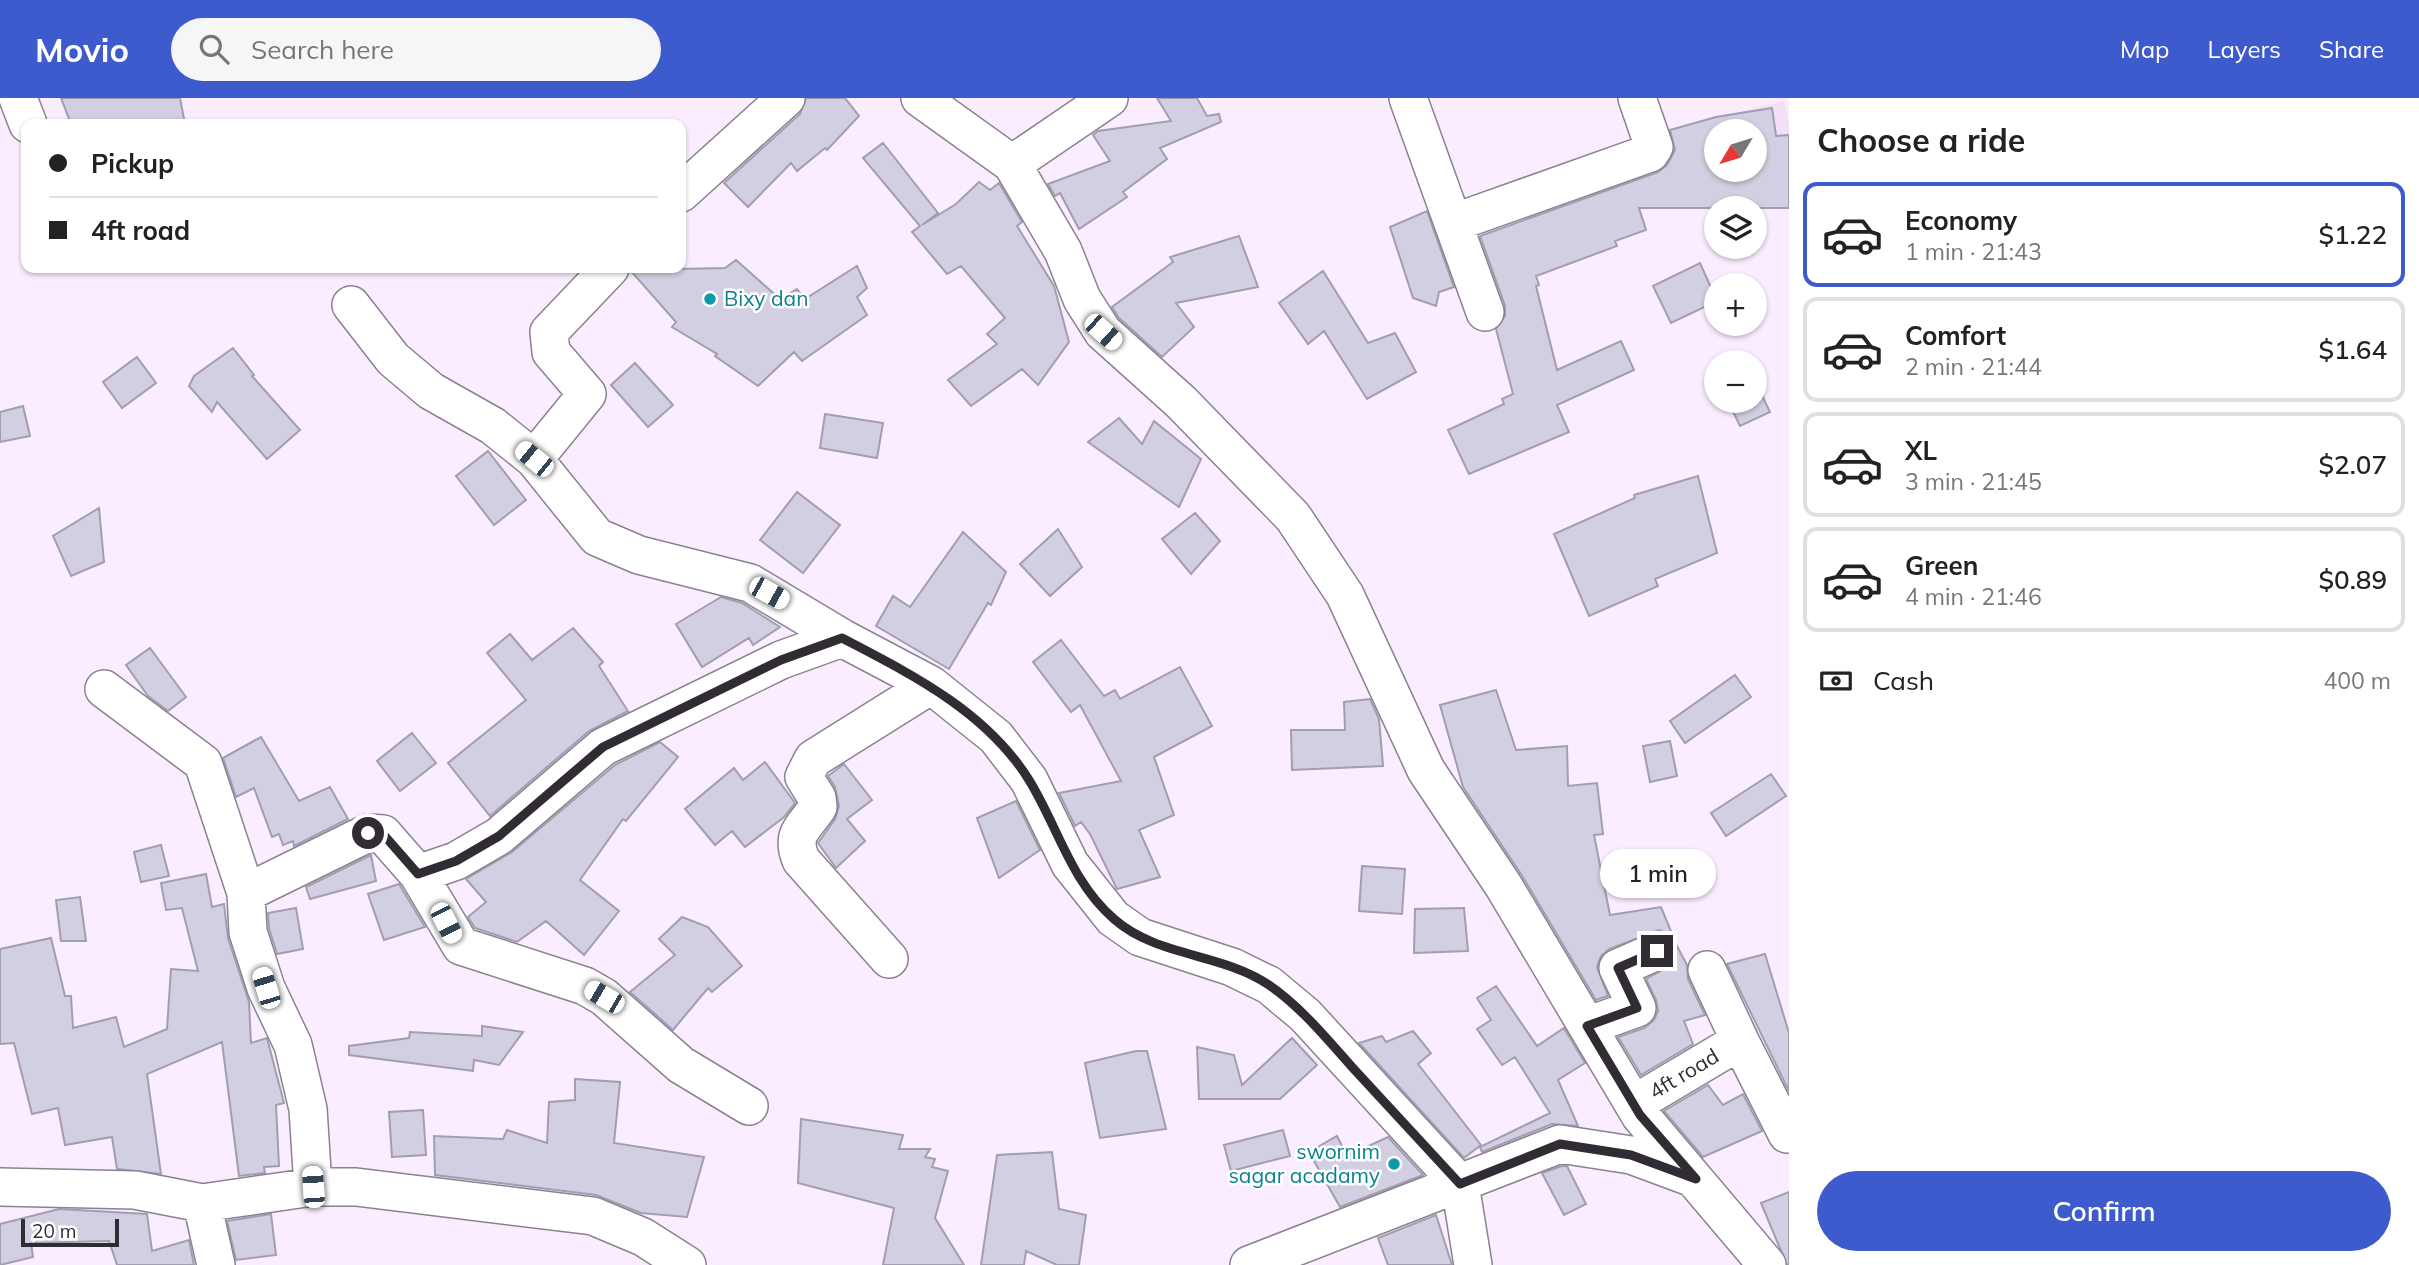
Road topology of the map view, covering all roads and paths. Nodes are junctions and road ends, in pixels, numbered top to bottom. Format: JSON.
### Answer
{"nodes":[{"id":1,"x":18,"y":98,"type":"edge"},
{"id":2,"x":786,"y":98,"type":"edge"},
{"id":3,"x":920,"y":98,"type":"edge"},
{"id":4,"x":1110,"y":98,"type":"edge"},
{"id":5,"x":1408,"y":98,"type":"edge"},
{"id":6,"x":1637,"y":98,"type":"edge"},
{"id":7,"x":26,"y":119,"type":"edge"},
{"id":8,"x":1012,"y":164,"type":"junction"},
{"id":9,"x":686,"y":188,"type":"edge"},
{"id":10,"x":1453,"y":223,"type":"junction"},
{"id":11,"x":605,"y":273,"type":"edge"},
{"id":12,"x":351,"y":305,"type":"dead end"},
{"id":13,"x":1485,"y":312,"type":"dead end"},
{"id":14,"x":534,"y":459,"type":"junction"},
{"id":15,"x":842,"y":638,"type":"junction"},
{"id":16,"x":931,"y":685,"type":"junction"},
{"id":17,"x":104,"y":689,"type":"dead end"},
{"id":18,"x":418,"y":874,"type":"junction"},
{"id":19,"x":246,"y":893,"type":"junction"},
{"id":20,"x":1648,"y":954,"type":"dead end"},
{"id":21,"x":889,"y":959,"type":"dead end"},
{"id":22,"x":1707,"y":970,"type":"dead end"},
{"id":23,"x":1587,"y":1026,"type":"junction"},
{"id":24,"x":1740,"y":1041,"type":"junction"},
{"id":25,"x":1634,"y":1104,"type":"junction"},
{"id":26,"x":749,"y":1106,"type":"dead end"},
{"id":27,"x":1787,"y":1134,"type":"dead end"},
{"id":28,"x":1696,"y":1179,"type":"junction"},
{"id":29,"x":1460,"y":1184,"type":"junction"},
{"id":30,"x":0,"y":1187,"type":"edge"},
{"id":31,"x":313,"y":1187,"type":"junction"},
{"id":32,"x":202,"y":1203,"type":"junction"},
{"id":33,"x":216,"y":1265,"type":"edge"},
{"id":34,"x":687,"y":1265,"type":"edge"},
{"id":35,"x":1249,"y":1265,"type":"edge"},
{"id":36,"x":1473,"y":1265,"type":"edge"},
{"id":37,"x":1767,"y":1265,"type":"edge"}],
"edges":[{"from":1,"to":7,"type":"street"},
{"from":2,"to":9,"type":"street"},
{"from":3,"to":8,"type":"street"},
{"from":4,"to":8,"type":"street"},
{"from":5,"to":10,"type":"street"},
{"from":6,"to":10,"type":"street"},
{"from":8,"to":23,"type":"street"},
{"from":10,"to":13,"type":"street"},
{"from":11,"to":14,"type":"street"},
{"from":12,"to":14,"type":"street"},
{"from":14,"to":15,"type":"street"},
{"from":15,"to":16,"type":"street"},
{"from":15,"to":18,"type":"street"},
{"from":16,"to":21,"type":"street"},
{"from":16,"to":29,"type":"street"},
{"from":17,"to":19,"type":"street"},
{"from":18,"to":19,"type":"street"},
{"from":18,"to":26,"type":"street"},
{"from":19,"to":31,"type":"street"},
{"from":20,"to":23,"type":"street"},
{"from":22,"to":24,"type":"street","name":"4ft road"},
{"from":23,"to":25,"type":"street"},
{"from":24,"to":25,"type":"street","name":"4ft road"},
{"from":24,"to":27,"type":"street"},
{"from":25,"to":28,"type":"street"},
{"from":28,"to":29,"type":"street"},
{"from":28,"to":37,"type":"street"},
{"from":29,"to":35,"type":"street"},
{"from":29,"to":36,"type":"street"},
{"from":30,"to":32,"type":"street"},
{"from":31,"to":32,"type":"street"},
{"from":31,"to":34,"type":"street"},
{"from":32,"to":33,"type":"street"}]}
